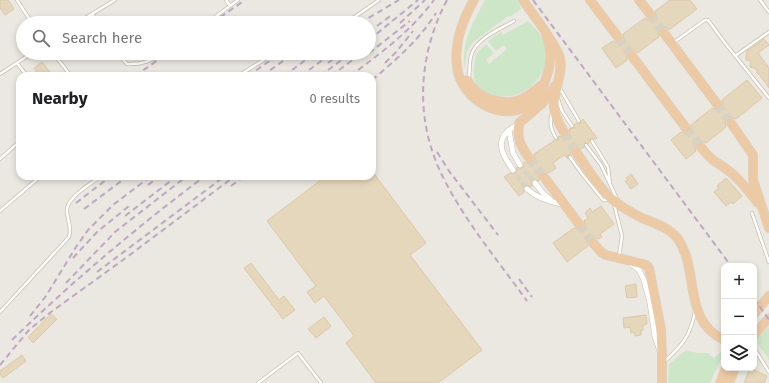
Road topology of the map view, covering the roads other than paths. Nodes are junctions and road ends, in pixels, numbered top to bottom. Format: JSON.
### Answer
{"nodes":[{"id":1,"x":17,"y":0,"type":"edge"},
{"id":2,"x":115,"y":0,"type":"edge"},
{"id":3,"x":226,"y":0,"type":"edge"},
{"id":4,"x":238,"y":0,"type":"edge"},
{"id":5,"x":379,"y":0,"type":"edge"},
{"id":6,"x":474,"y":0,"type":"edge"},
{"id":7,"x":523,"y":0,"type":"edge"},
{"id":8,"x":590,"y":0,"type":"edge"},
{"id":9,"x":639,"y":0,"type":"edge"},
{"id":10,"x":760,"y":0,"type":"edge"},
{"id":11,"x":230,"y":6,"type":"junction"},
{"id":12,"x":769,"y":12,"type":"edge"},
{"id":13,"x":92,"y":14,"type":"joint"},
{"id":14,"x":650,"y":14,"type":"tunnel mouth"},
{"id":15,"x":27,"y":16,"type":"edge"},
{"id":16,"x":89,"y":16,"type":"edge"},
{"id":17,"x":216,"y":16,"type":"edge"},
{"id":18,"x":356,"y":16,"type":"edge"},
{"id":19,"x":514,"y":21,"type":"dead end"},
{"id":20,"x":769,"y":32,"type":"edge"},
{"id":21,"x":664,"y":33,"type":"tunnel mouth"},
{"id":22,"x":546,"y":34,"type":"junction"},
{"id":23,"x":618,"y":37,"type":"tunnel mouth"},
{"id":24,"x":459,"y":39,"type":"junction"},
{"id":25,"x":672,"y":44,"type":"junction"},
{"id":26,"x":632,"y":56,"type":"tunnel mouth"},
{"id":27,"x":735,"y":56,"type":"junction"},
{"id":28,"x":22,"y":60,"type":"edge"},
{"id":29,"x":58,"y":60,"type":"edge"},
{"id":30,"x":123,"y":60,"type":"edge"},
{"id":31,"x":154,"y":60,"type":"edge"},
{"id":32,"x":264,"y":60,"type":"edge"},
{"id":33,"x":17,"y":63,"type":"junction"},
{"id":34,"x":24,"y":72,"type":"edge"},
{"id":35,"x":68,"y":72,"type":"edge"},
{"id":36,"x":244,"y":72,"type":"edge"},
{"id":37,"x":0,"y":74,"type":"edge"},
{"id":38,"x":545,"y":81,"type":"junction"},
{"id":39,"x":558,"y":83,"type":"junction"},
{"id":40,"x":469,"y":84,"type":"junction"},
{"id":41,"x":769,"y":98,"type":"edge"},
{"id":42,"x":554,"y":104,"type":"junction"},
{"id":43,"x":717,"y":104,"type":"tunnel mouth"},
{"id":44,"x":579,"y":121,"type":"dead end"},
{"id":45,"x":519,"y":123,"type":"junction"},
{"id":46,"x":731,"y":123,"type":"tunnel mouth"},
{"id":47,"x":572,"y":126,"type":"dead end"},
{"id":48,"x":686,"y":128,"type":"tunnel mouth"},
{"id":49,"x":509,"y":130,"type":"junction"},
{"id":50,"x":564,"y":132,"type":"tunnel mouth"},
{"id":51,"x":556,"y":138,"type":"dead end"},
{"id":52,"x":592,"y":141,"type":"dead end"},
{"id":53,"x":16,"y":145,"type":"edge"},
{"id":54,"x":586,"y":145,"type":"dead end"},
{"id":55,"x":701,"y":148,"type":"tunnel mouth"},
{"id":56,"x":573,"y":154,"type":"tunnel mouth"},
{"id":57,"x":529,"y":158,"type":"tunnel mouth"},
{"id":58,"x":0,"y":159,"type":"edge"},
{"id":59,"x":520,"y":165,"type":"tunnel mouth"},
{"id":60,"x":513,"y":170,"type":"tunnel mouth"},
{"id":61,"x":544,"y":177,"type":"tunnel mouth"},
{"id":62,"x":36,"y":180,"type":"edge"},
{"id":63,"x":96,"y":180,"type":"edge"},
{"id":64,"x":535,"y":184,"type":"tunnel mouth"},
{"id":65,"x":611,"y":188,"type":"junction"},
{"id":66,"x":527,"y":189,"type":"tunnel mouth"},
{"id":67,"x":613,"y":200,"type":"junction"},
{"id":68,"x":553,"y":201,"type":"junction"},
{"id":69,"x":566,"y":207,"type":"junction"},
{"id":70,"x":624,"y":207,"type":"junction"},
{"id":71,"x":766,"y":209,"type":"edge"},
{"id":72,"x":0,"y":211,"type":"edge"},
{"id":73,"x":752,"y":213,"type":"dead end"},
{"id":74,"x":579,"y":224,"type":"tunnel mouth"},
{"id":75,"x":768,"y":225,"type":"edge"},
{"id":76,"x":593,"y":243,"type":"tunnel mouth"},
{"id":77,"x":618,"y":258,"type":"junction"},
{"id":78,"x":769,"y":262,"type":"edge"},
{"id":79,"x":769,"y":296,"type":"edge"},
{"id":80,"x":696,"y":306,"type":"junction"},
{"id":81,"x":757,"y":310,"type":"edge"},
{"id":82,"x":0,"y":312,"type":"edge"},
{"id":83,"x":769,"y":318,"type":"edge"},
{"id":84,"x":757,"y":332,"type":"edge"},
{"id":85,"x":721,"y":338,"type":"edge"},
{"id":86,"x":757,"y":353,"type":"edge"},
{"id":87,"x":662,"y":359,"type":"junction"},
{"id":88,"x":725,"y":371,"type":"edge"},
{"id":89,"x":734,"y":371,"type":"edge"},
{"id":90,"x":769,"y":372,"type":"edge"},
{"id":91,"x":258,"y":383,"type":"edge"},
{"id":92,"x":321,"y":383,"type":"edge"},
{"id":93,"x":662,"y":383,"type":"edge"},
{"id":94,"x":720,"y":383,"type":"edge"},
{"id":95,"x":729,"y":383,"type":"edge"}],
"edges":[{"from":1,"to":15,"type":"lane"},
{"from":2,"to":13,"type":"lane"},
{"from":3,"to":11,"type":"lane"},
{"from":4,"to":11,"type":"lane"},
{"from":5,"to":18,"type":"lane"},
{"from":6,"to":24,"type":"highway"},
{"from":7,"to":22,"type":"highway"},
{"from":8,"to":23,"type":"highway"},
{"from":9,"to":14,"type":"highway"},
{"from":10,"to":12,"type":"lane"},
{"from":11,"to":17,"type":"lane"},
{"from":13,"to":16,"type":"lane"},
{"from":19,"to":40,"type":"lane"},
{"from":20,"to":27,"type":"lane"},
{"from":21,"to":25,"type":"highway"},
{"from":22,"to":38,"type":"highway"},
{"from":22,"to":39,"type":"highway"},
{"from":24,"to":38,"type":"highway"},
{"from":24,"to":40,"type":"highway"},
{"from":25,"to":27,"type":"lane"},
{"from":25,"to":43,"type":"highway"},
{"from":26,"to":48,"type":"highway"},
{"from":27,"to":41,"type":"lane"},
{"from":28,"to":33,"type":"lane"},
{"from":29,"to":35,"type":"lane"},
{"from":30,"to":31,"type":"lane"},
{"from":32,"to":36,"type":"lane"},
{"from":33,"to":34,"type":"lane"},
{"from":33,"to":37,"type":"lane"},
{"from":38,"to":40,"type":"highway"},
{"from":39,"to":42,"type":"highway"},
{"from":39,"to":44,"type":"lane"},
{"from":39,"to":45,"type":"highway"},
{"from":39,"to":47,"type":"lane"},
{"from":42,"to":50,"type":"highway"},
{"from":42,"to":51,"type":"lane"},
{"from":45,"to":49,"type":"street"},
{"from":45,"to":57,"type":"highway"},
{"from":46,"to":71,"type":"highway"},
{"from":49,"to":59,"type":"street"},
{"from":49,"to":60,"type":"street"},
{"from":52,"to":65,"type":"lane"},
{"from":53,"to":58,"type":"lane"},
{"from":54,"to":65,"type":"lane"},
{"from":55,"to":71,"type":"highway"},
{"from":56,"to":67,"type":"highway"},
{"from":61,"to":69,"type":"highway"},
{"from":62,"to":72,"type":"lane"},
{"from":63,"to":82,"type":"lane"},
{"from":64,"to":68,"type":"street"},
{"from":65,"to":70,"type":"lane"},
{"from":66,"to":68,"type":"street"},
{"from":67,"to":70,"type":"highway"},
{"from":67,"to":77,"type":"lane"},
{"from":68,"to":69,"type":"street"},
{"from":69,"to":74,"type":"highway"},
{"from":70,"to":80,"type":"highway"},
{"from":71,"to":75,"type":"highway"},
{"from":73,"to":78,"type":"lane"},
{"from":76,"to":77,"type":"highway"},
{"from":77,"to":87,"type":"highway"},
{"from":79,"to":81,"type":"highway"},
{"from":80,"to":85,"type":"highway"},
{"from":80,"to":87,"type":"lane"},
{"from":83,"to":84,"type":"highway"},
{"from":86,"to":90,"type":"lane"},
{"from":87,"to":93,"type":"highway"},
{"from":88,"to":94,"type":"highway"},
{"from":89,"to":95,"type":"highway"},
{"from":91,"to":92,"type":"lane"}]}
